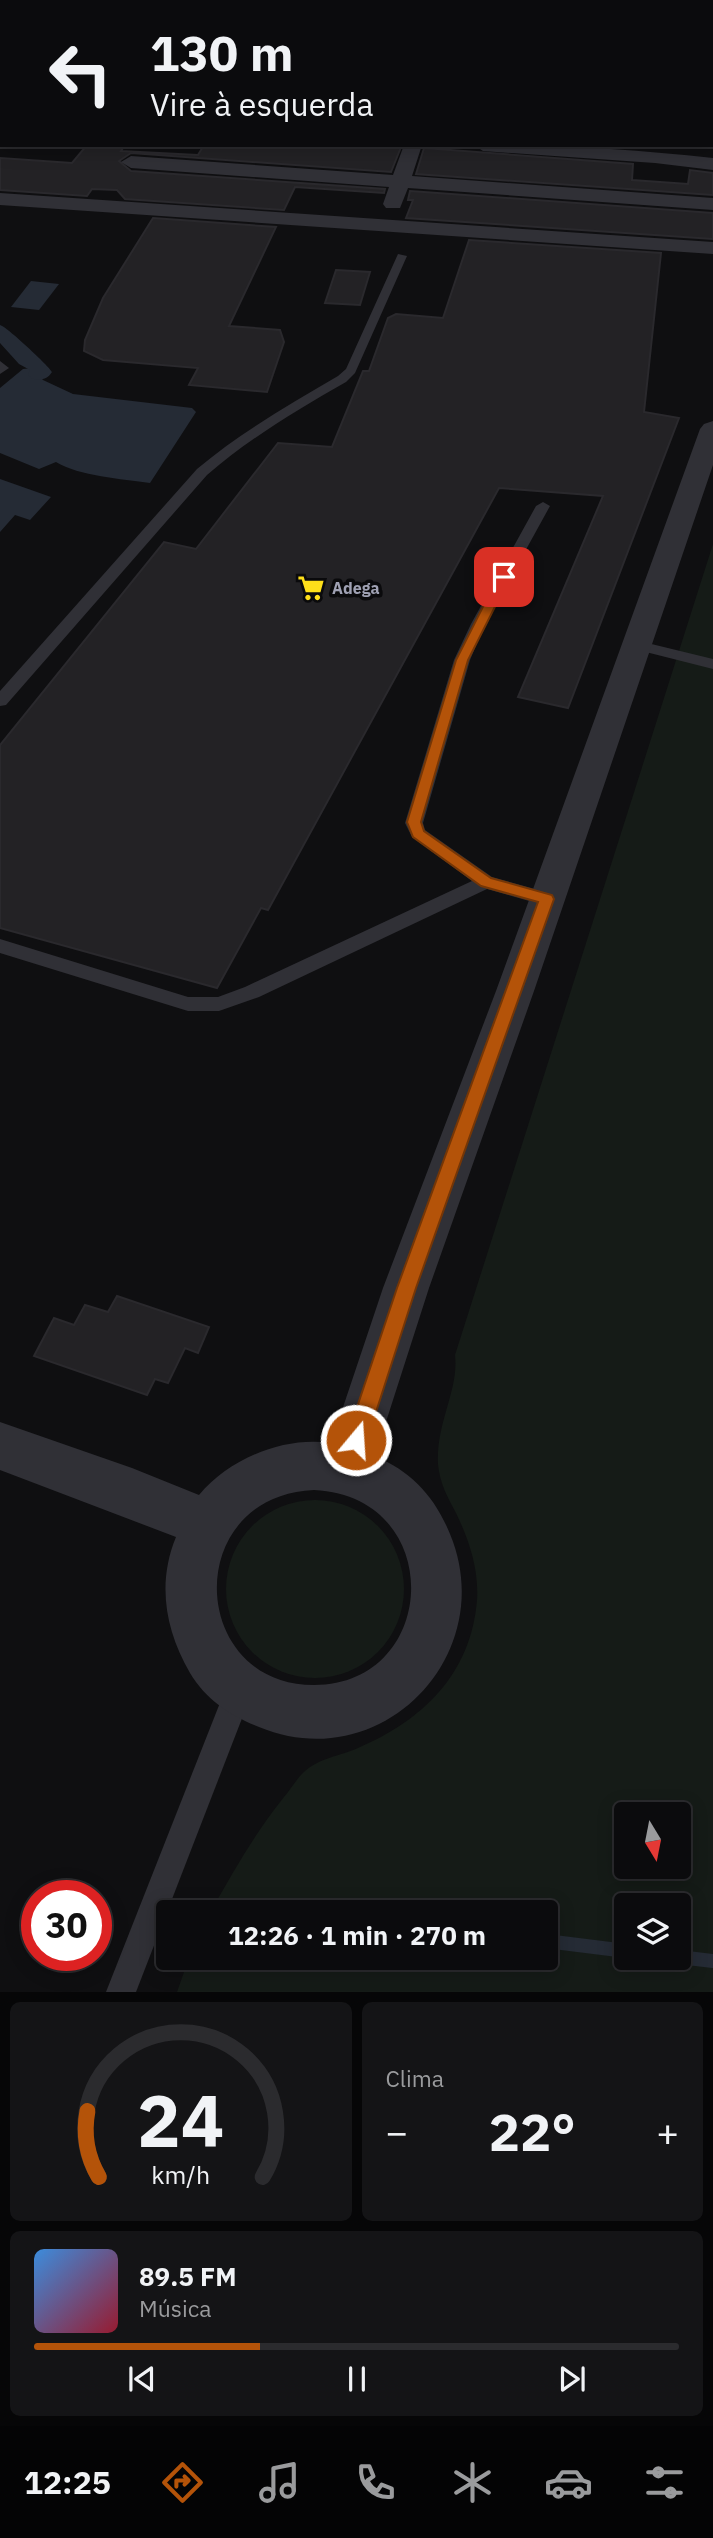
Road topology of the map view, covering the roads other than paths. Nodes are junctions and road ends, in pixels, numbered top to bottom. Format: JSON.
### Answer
{"nodes":[{"id":1,"x":142,"y":147,"type":"edge"},
{"id":2,"x":412,"y":147,"type":"edge"},
{"id":3,"x":532,"y":147,"type":"edge"},
{"id":4,"x":655,"y":157,"type":"junction"},
{"id":5,"x":713,"y":164,"type":"edge"},
{"id":6,"x":123,"y":173,"type":"junction"},
{"id":7,"x":403,"y":180,"type":"junction"},
{"id":8,"x":0,"y":199,"type":"edge"},
{"id":9,"x":650,"y":199,"type":"junction"},
{"id":10,"x":713,"y":204,"type":"edge"},
{"id":11,"x":100,"y":206,"type":"junction"},
{"id":12,"x":384,"y":225,"type":"junction"},
{"id":13,"x":643,"y":244,"type":"junction"},
{"id":14,"x":713,"y":248,"type":"edge"},
{"id":15,"x":402,"y":256,"type":"dead end"},
{"id":16,"x":0,"y":365,"type":"edge"},
{"id":17,"x":0,"y":370,"type":"edge"},
{"id":18,"x":713,"y":429,"type":"edge"},
{"id":19,"x":543,"y":506,"type":"dead end"},
{"id":20,"x":635,"y":645,"type":"junction"},
{"id":21,"x":713,"y":664,"type":"edge"},
{"id":22,"x":0,"y":701,"type":"edge"},
{"id":23,"x":486,"y":882,"type":"junction"},
{"id":24,"x":547,"y":899,"type":"junction"},
{"id":25,"x":0,"y":946,"type":"edge"},
{"id":26,"x":0,"y":1446,"type":"edge"},
{"id":27,"x":348,"y":1465,"type":"junction"},
{"id":28,"x":209,"y":1525,"type":"junction"},
{"id":29,"x":239,"y":1690,"type":"junction"},
{"id":30,"x":121,"y":1992,"type":"edge"}],
"edges":[{"from":1,"to":6,"type":"street"},
{"from":2,"to":7,"type":"street"},
{"from":3,"to":4,"type":"street"},
{"from":4,"to":5,"type":"street"},
{"from":4,"to":9,"type":"street"},
{"from":6,"to":7,"type":"street"},
{"from":6,"to":11,"type":"street"},
{"from":7,"to":9,"type":"street"},
{"from":7,"to":12,"type":"street"},
{"from":8,"to":11,"type":"street"},
{"from":9,"to":10,"type":"street"},
{"from":9,"to":13,"type":"street"},
{"from":11,"to":12,"type":"street"},
{"from":12,"to":13,"type":"street"},
{"from":13,"to":14,"type":"street"},
{"from":15,"to":22,"type":"lane"},
{"from":16,"to":17,"type":"lane"},
{"from":18,"to":20,"type":"street"},
{"from":19,"to":23,"type":"lane"},
{"from":20,"to":21,"type":"lane"},
{"from":20,"to":24,"type":"street"},
{"from":23,"to":24,"type":"lane"},
{"from":23,"to":25,"type":"lane"},
{"from":24,"to":27,"type":"street"},
{"from":26,"to":28,"type":"street"},
{"from":27,"to":28,"type":"street"},
{"from":27,"to":29,"type":"street"},
{"from":28,"to":29,"type":"street"},
{"from":29,"to":30,"type":"lane"}]}
